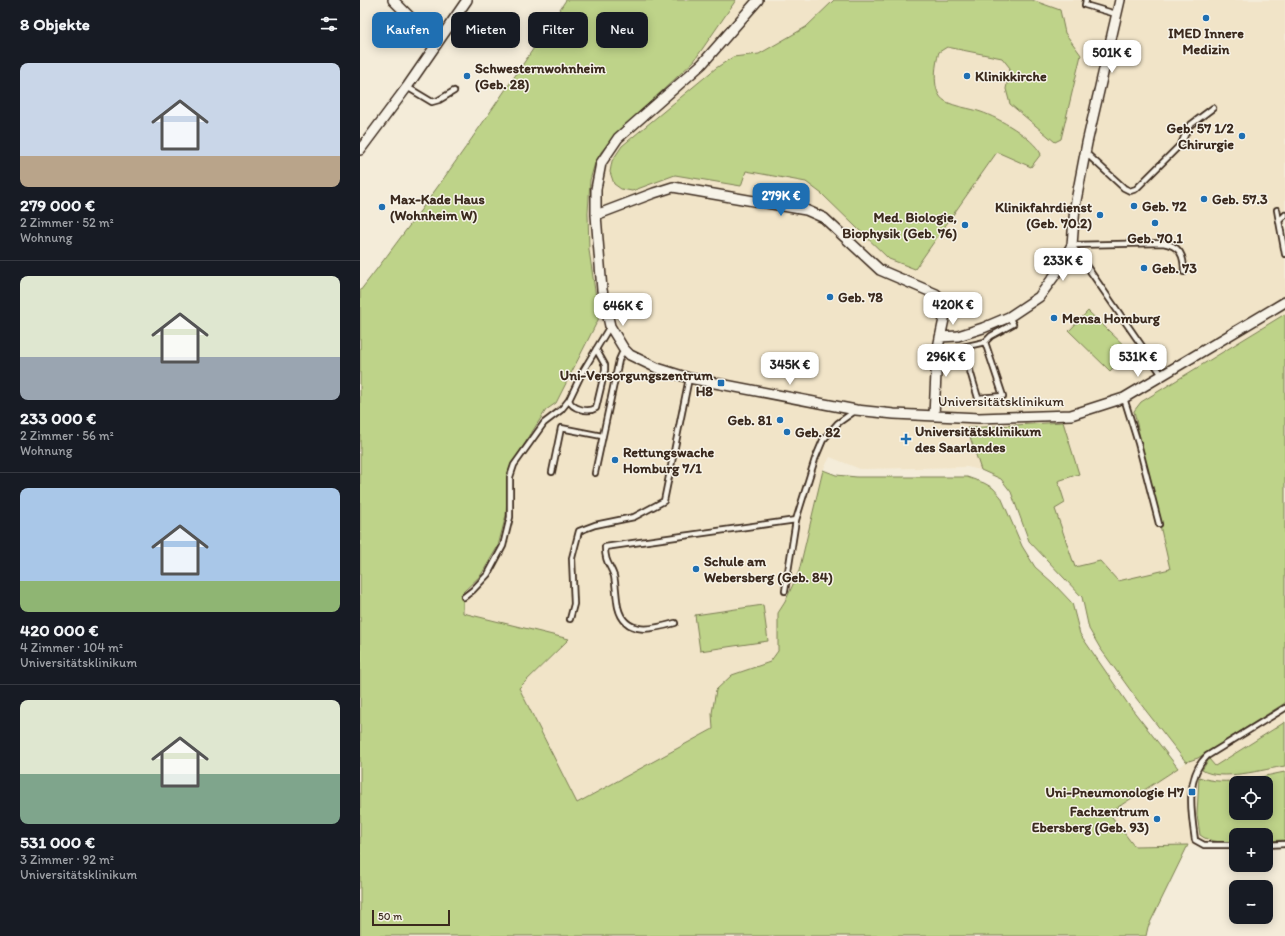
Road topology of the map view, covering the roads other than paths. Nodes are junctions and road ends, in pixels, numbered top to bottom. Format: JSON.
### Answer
{"nodes":[{"id":1,"x":393,"y":0,"type":"edge"},
{"id":2,"x":467,"y":0,"type":"edge"},
{"id":3,"x":758,"y":0,"type":"edge"},
{"id":4,"x":1086,"y":0,"type":"edge"},
{"id":5,"x":1120,"y":0,"type":"edge"},
{"id":6,"x":405,"y":12,"type":"edge"},
{"id":7,"x":1116,"y":14,"type":"junction"},
{"id":8,"x":443,"y":35,"type":"edge"},
{"id":9,"x":434,"y":48,"type":"edge"},
{"id":10,"x":407,"y":86,"type":"junction"},
{"id":11,"x":454,"y":91,"type":"dead end"},
{"id":12,"x":1213,"y":108,"type":"dead end"},
{"id":13,"x":360,"y":150,"type":"edge"},
{"id":14,"x":1086,"y":153,"type":"junction"},
{"id":15,"x":1277,"y":210,"type":"dead end"},
{"id":16,"x":596,"y":215,"type":"junction"},
{"id":17,"x":1285,"y":215,"type":"edge"},
{"id":18,"x":1278,"y":221,"type":"junction"},
{"id":19,"x":1072,"y":245,"type":"junction"},
{"id":20,"x":1285,"y":254,"type":"edge"},
{"id":21,"x":1184,"y":272,"type":"dead end"},
{"id":22,"x":1285,"y":302,"type":"edge"},
{"id":23,"x":1009,"y":317,"type":"junction"},
{"id":24,"x":608,"y":329,"type":"junction"},
{"id":25,"x":940,"y":337,"type":"junction"},
{"id":26,"x":985,"y":342,"type":"junction"},
{"id":27,"x":596,"y":349,"type":"junction"},
{"id":28,"x":624,"y":349,"type":"junction"},
{"id":29,"x":1162,"y":376,"type":"junction"},
{"id":30,"x":689,"y":378,"type":"junction"},
{"id":31,"x":1124,"y":398,"type":"junction"},
{"id":32,"x":569,"y":400,"type":"junction"},
{"id":33,"x":856,"y":410,"type":"junction"},
{"id":34,"x":934,"y":416,"type":"junction"},
{"id":35,"x":602,"y":436,"type":"junction"},
{"id":36,"x":552,"y":472,"type":"dead end"},
{"id":37,"x":595,"y":473,"type":"dead end"},
{"id":38,"x":796,"y":520,"type":"junction"},
{"id":39,"x":1159,"y":524,"type":"dead end"},
{"id":40,"x":786,"y":591,"type":"dead end"},
{"id":41,"x":464,"y":597,"type":"dead end"},
{"id":42,"x":570,"y":619,"type":"dead end"},
{"id":43,"x":675,"y":623,"type":"dead end"},
{"id":44,"x":1285,"y":708,"type":"edge"},
{"id":45,"x":1285,"y":844,"type":"edge"},
{"id":46,"x":1229,"y":845,"type":"edge"},
{"id":47,"x":1273,"y":845,"type":"edge"}],
"edges":[{"from":1,"to":6,"type":"street"},
{"from":2,"to":8,"type":"street"},
{"from":3,"to":16,"type":"street","name":"Universitätsklinikum"},
{"from":4,"to":7,"type":"lane"},
{"from":5,"to":7,"type":"street"},
{"from":7,"to":14,"type":"street"},
{"from":9,"to":10,"type":"street"},
{"from":10,"to":11,"type":"lane"},
{"from":10,"to":13,"type":"street"},
{"from":12,"to":14,"type":"lane"},
{"from":14,"to":19,"type":"street"},
{"from":15,"to":18,"type":"lane"},
{"from":16,"to":24,"type":"street","name":"Universitätsklinikum"},
{"from":16,"to":25,"type":"street"},
{"from":17,"to":18,"type":"lane"},
{"from":18,"to":20,"type":"lane"},
{"from":19,"to":21,"type":"lane"},
{"from":19,"to":23,"type":"street"},
{"from":19,"to":29,"type":"lane"},
{"from":22,"to":29,"type":"street","name":"Universitätsklinikum"},
{"from":23,"to":25,"type":"street"},
{"from":23,"to":26,"type":"lane"},
{"from":24,"to":27,"type":"lane"},
{"from":24,"to":28,"type":"street","name":"Universitätsklinikum"},
{"from":25,"to":34,"type":"street"},
{"from":26,"to":26,"type":"lane"},
{"from":27,"to":32,"type":"lane"},
{"from":27,"to":32,"type":"lane"},
{"from":28,"to":30,"type":"street","name":"Universitätsklinikum"},
{"from":28,"to":35,"type":"lane"},
{"from":29,"to":31,"type":"street","name":"Universitätsklinikum"},
{"from":30,"to":33,"type":"street","name":"Universitätsklinikum"},
{"from":30,"to":42,"type":"lane"},
{"from":31,"to":34,"type":"street","name":"Universitätsklinikum"},
{"from":31,"to":39,"type":"lane"},
{"from":32,"to":41,"type":"lane"},
{"from":33,"to":34,"type":"street","name":"Universitätsklinikum"},
{"from":33,"to":38,"type":"lane"},
{"from":35,"to":36,"type":"lane"},
{"from":35,"to":37,"type":"lane"},
{"from":38,"to":40,"type":"lane"},
{"from":38,"to":43,"type":"lane"},
{"from":44,"to":46,"type":"lane"},
{"from":45,"to":47,"type":"lane"}]}
